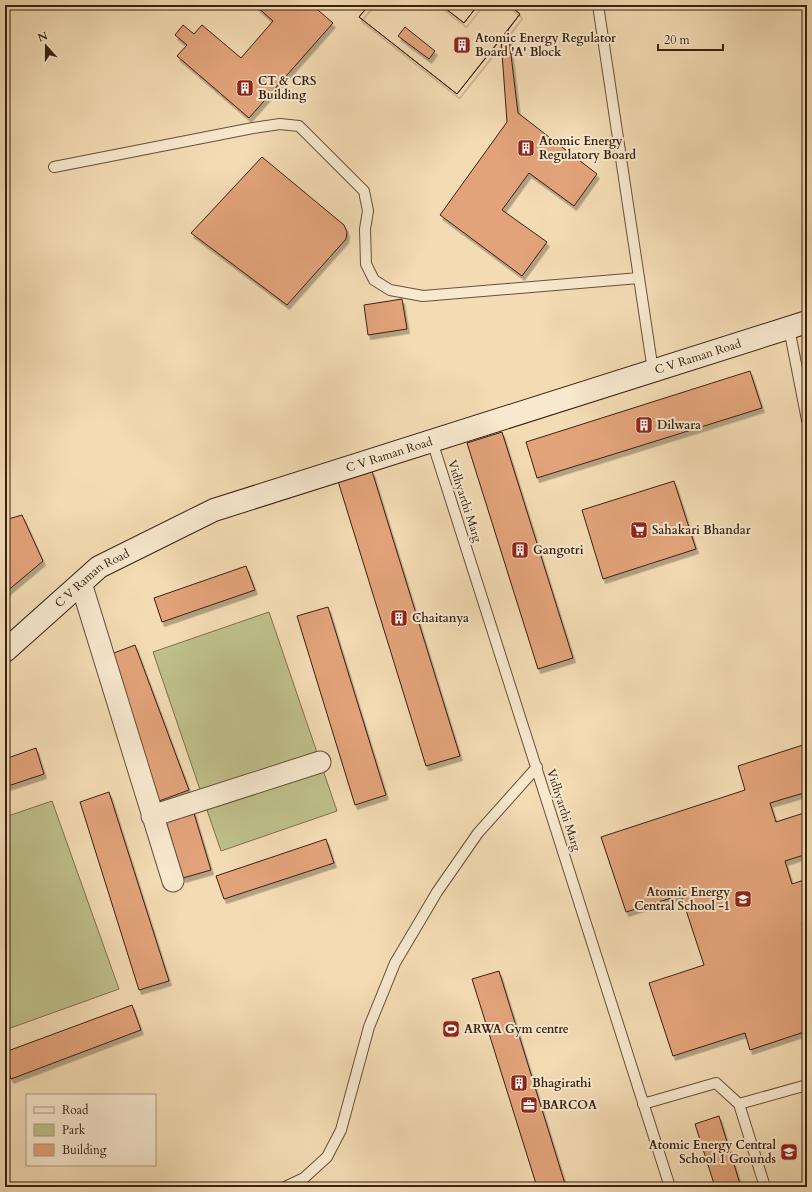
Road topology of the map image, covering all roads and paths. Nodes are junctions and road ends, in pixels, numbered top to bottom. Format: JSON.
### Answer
{"nodes":[{"id":1,"x":598,"y":5,"type":"edge"},
{"id":2,"x":54,"y":167,"type":"dead end"},
{"id":3,"x":639,"y":278,"type":"junction"},
{"id":4,"x":798,"y":325,"type":"edge"},
{"id":5,"x":653,"y":371,"type":"junction"},
{"id":6,"x":807,"y":420,"type":"edge"},
{"id":7,"x":432,"y":441,"type":"junction"},
{"id":8,"x":81,"y":583,"type":"junction"},
{"id":9,"x":5,"y":651,"type":"edge"},
{"id":10,"x":320,"y":762,"type":"dead end"},
{"id":11,"x":537,"y":767,"type":"junction"},
{"id":12,"x":152,"y":816,"type":"junction"},
{"id":13,"x":173,"y":881,"type":"dead end"},
{"id":14,"x":807,"y":1085,"type":"edge"},
{"id":15,"x":643,"y":1104,"type":"junction"},
{"id":16,"x":739,"y":1104,"type":"junction"},
{"id":17,"x":285,"y":1187,"type":"edge"},
{"id":18,"x":670,"y":1187,"type":"edge"},
{"id":19,"x":765,"y":1187,"type":"edge"}],
"edges":[{"from":1,"to":3,"type":"lane"},
{"from":2,"to":3,"type":"lane"},
{"from":3,"to":5,"type":"lane"},
{"from":4,"to":5,"type":"street","name":"C V Raman Road"},
{"from":4,"to":6,"type":"lane"},
{"from":5,"to":7,"type":"street","name":"C V Raman Road"},
{"from":7,"to":8,"type":"street","name":"C V Raman Road"},
{"from":7,"to":11,"type":"lane","name":"Vidhyarthi Marg"},
{"from":8,"to":9,"type":"street","name":"C V Raman Road"},
{"from":8,"to":12,"type":"street"},
{"from":10,"to":12,"type":"street"},
{"from":11,"to":15,"type":"lane","name":"Vidhyarthi Marg"},
{"from":11,"to":17,"type":"lane"},
{"from":12,"to":13,"type":"street"},
{"from":14,"to":16,"type":"lane"},
{"from":15,"to":16,"type":"lane"},
{"from":15,"to":18,"type":"lane","name":"Vidhyarthi Marg"},
{"from":16,"to":19,"type":"lane"}]}
